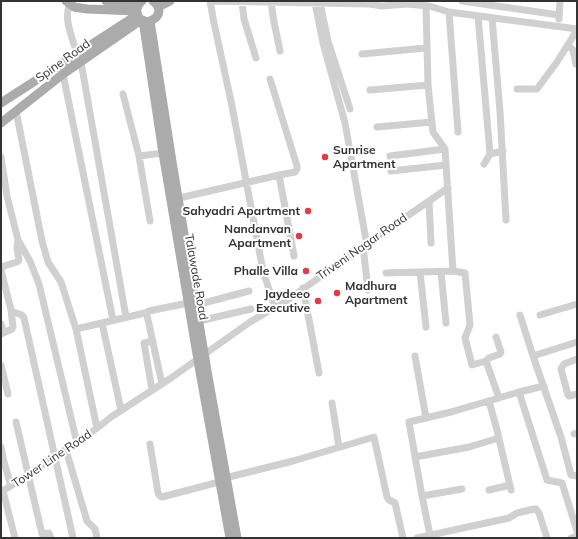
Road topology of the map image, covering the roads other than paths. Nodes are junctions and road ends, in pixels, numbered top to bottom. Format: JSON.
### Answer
{"nodes":[{"id":1,"x":106,"y":1,"type":"edge"},
{"id":2,"x":170,"y":1,"type":"edge"},
{"id":3,"x":210,"y":1,"type":"edge"},
{"id":4,"x":437,"y":1,"type":"edge"},
{"id":5,"x":462,"y":1,"type":"edge"},
{"id":6,"x":560,"y":1,"type":"edge"},
{"id":7,"x":69,"y":2,"type":"edge"},
{"id":8,"x":242,"y":2,"type":"edge"},
{"id":9,"x":271,"y":2,"type":"junction"},
{"id":10,"x":407,"y":2,"type":"edge"},
{"id":11,"x":156,"y":3,"type":"edge"},
{"id":12,"x":317,"y":3,"type":"junction"},
{"id":13,"x":383,"y":3,"type":"edge"},
{"id":14,"x":428,"y":6,"type":"junction"},
{"id":15,"x":450,"y":12,"type":"junction"},
{"id":16,"x":141,"y":13,"type":"edge"},
{"id":17,"x":559,"y":15,"type":"junction"},
{"id":18,"x":478,"y":16,"type":"junction"},
{"id":19,"x":492,"y":18,"type":"junction"},
{"id":20,"x":558,"y":26,"type":"junction"},
{"id":21,"x":577,"y":29,"type":"edge"},
{"id":22,"x":568,"y":45,"type":"junction"},
{"id":23,"x":426,"y":48,"type":"junction"},
{"id":24,"x":280,"y":51,"type":"dead end"},
{"id":25,"x":362,"y":54,"type":"dead end"},
{"id":26,"x":79,"y":58,"type":"junction"},
{"id":27,"x":256,"y":58,"type":"dead end"},
{"id":28,"x":576,"y":64,"type":"dead end"},
{"id":29,"x":63,"y":74,"type":"junction"},
{"id":30,"x":270,"y":79,"type":"dead end"},
{"id":31,"x":428,"y":85,"type":"junction"},
{"id":32,"x":517,"y":89,"type":"dead end"},
{"id":33,"x":370,"y":90,"type":"dead end"},
{"id":34,"x":123,"y":94,"type":"dead end"},
{"id":35,"x":1,"y":103,"type":"edge"},
{"id":36,"x":350,"y":109,"type":"dead end"},
{"id":37,"x":16,"y":111,"type":"junction"},
{"id":38,"x":432,"y":122,"type":"junction"},
{"id":39,"x":1,"y":123,"type":"edge"},
{"id":40,"x":377,"y":128,"type":"dead end"},
{"id":41,"x":458,"y":132,"type":"dead end"},
{"id":42,"x":445,"y":149,"type":"junction"},
{"id":43,"x":503,"y":151,"type":"junction"},
{"id":44,"x":163,"y":153,"type":"junction"},
{"id":45,"x":490,"y":154,"type":"junction"},
{"id":46,"x":139,"y":156,"type":"junction"},
{"id":47,"x":390,"y":156,"type":"dead end"},
{"id":48,"x":1,"y":157,"type":"edge"},
{"id":49,"x":484,"y":164,"type":"dead end"},
{"id":50,"x":446,"y":165,"type":"junction"},
{"id":51,"x":391,"y":171,"type":"dead end"},
{"id":52,"x":279,"y":175,"type":"junction"},
{"id":53,"x":246,"y":182,"type":"junction"},
{"id":54,"x":448,"y":188,"type":"junction"},
{"id":55,"x":174,"y":199,"type":"junction"},
{"id":56,"x":429,"y":201,"type":"junction"},
{"id":57,"x":506,"y":220,"type":"dead end"},
{"id":58,"x":150,"y":221,"type":"dead end"},
{"id":59,"x":18,"y":240,"type":"junction"},
{"id":60,"x":431,"y":243,"type":"dead end"},
{"id":61,"x":365,"y":245,"type":"junction"},
{"id":62,"x":294,"y":256,"type":"dead end"},
{"id":63,"x":453,"y":271,"type":"junction"},
{"id":64,"x":420,"y":272,"type":"junction"},
{"id":65,"x":441,"y":272,"type":"junction"},
{"id":66,"x":386,"y":273,"type":"dead end"},
{"id":67,"x":303,"y":288,"type":"junction"},
{"id":68,"x":368,"y":290,"type":"dead end"},
{"id":69,"x":249,"y":292,"type":"dead end"},
{"id":70,"x":192,"y":304,"type":"junction"},
{"id":71,"x":577,"y":304,"type":"edge"},
{"id":72,"x":275,"y":308,"type":"junction"},
{"id":73,"x":251,"y":309,"type":"dead end"},
{"id":74,"x":11,"y":310,"type":"junction"},
{"id":75,"x":149,"y":310,"type":"dead end"},
{"id":76,"x":520,"y":315,"type":"dead end"},
{"id":77,"x":540,"y":315,"type":"dead end"},
{"id":78,"x":126,"y":318,"type":"junction"},
{"id":79,"x":113,"y":320,"type":"junction"},
{"id":80,"x":199,"y":321,"type":"junction"},
{"id":81,"x":102,"y":323,"type":"junction"},
{"id":82,"x":446,"y":323,"type":"dead end"},
{"id":83,"x":1,"y":324,"type":"edge"},
{"id":84,"x":426,"y":327,"type":"dead end"},
{"id":85,"x":76,"y":329,"type":"junction"},
{"id":86,"x":2,"y":334,"type":"edge"},
{"id":87,"x":496,"y":337,"type":"dead end"},
{"id":88,"x":153,"y":341,"type":"junction"},
{"id":89,"x":577,"y":342,"type":"edge"},
{"id":90,"x":201,"y":356,"type":"junction"},
{"id":91,"x":415,"y":356,"type":"dead end"},
{"id":92,"x":533,"y":356,"type":"junction"},
{"id":93,"x":577,"y":359,"type":"edge"},
{"id":94,"x":486,"y":361,"type":"junction"},
{"id":95,"x":1,"y":365,"type":"edge"},
{"id":96,"x":319,"y":373,"type":"dead end"},
{"id":97,"x":162,"y":384,"type":"junction"},
{"id":98,"x":544,"y":386,"type":"junction"},
{"id":99,"x":152,"y":390,"type":"junction"},
{"id":100,"x":519,"y":392,"type":"junction"},
{"id":101,"x":8,"y":394,"type":"dead end"},
{"id":102,"x":577,"y":394,"type":"edge"},
{"id":103,"x":499,"y":398,"type":"junction"},
{"id":104,"x":489,"y":401,"type":"junction"},
{"id":105,"x":332,"y":403,"type":"dead end"},
{"id":106,"x":121,"y":410,"type":"junction"},
{"id":107,"x":426,"y":418,"type":"junction"},
{"id":108,"x":16,"y":422,"type":"dead end"},
{"id":109,"x":100,"y":426,"type":"junction"},
{"id":110,"x":499,"y":438,"type":"junction"},
{"id":111,"x":77,"y":443,"type":"junction"},
{"id":112,"x":150,"y":444,"type":"dead end"},
{"id":113,"x":1,"y":447,"type":"edge"},
{"id":114,"x":339,"y":447,"type":"junction"},
{"id":115,"x":66,"y":450,"type":"junction"},
{"id":116,"x":55,"y":456,"type":"junction"},
{"id":117,"x":415,"y":457,"type":"junction"},
{"id":118,"x":28,"y":475,"type":"junction"},
{"id":119,"x":577,"y":476,"type":"edge"},
{"id":120,"x":222,"y":480,"type":"junction"},
{"id":121,"x":11,"y":486,"type":"junction"},
{"id":122,"x":462,"y":489,"type":"dead end"},
{"id":123,"x":488,"y":490,"type":"dead end"},
{"id":124,"x":2,"y":491,"type":"edge"},
{"id":125,"x":422,"y":496,"type":"junction"},
{"id":126,"x":577,"y":531,"type":"edge"},
{"id":127,"x":430,"y":535,"type":"junction"},
{"id":128,"x":233,"y":536,"type":"edge"},
{"id":129,"x":577,"y":536,"type":"edge"},
{"id":130,"x":15,"y":538,"type":"edge"},
{"id":131,"x":51,"y":538,"type":"edge"},
{"id":132,"x":73,"y":538,"type":"edge"},
{"id":133,"x":97,"y":538,"type":"edge"},
{"id":134,"x":403,"y":538,"type":"edge"},
{"id":135,"x":417,"y":538,"type":"edge"},
{"id":136,"x":547,"y":538,"type":"edge"},
{"id":137,"x":571,"y":538,"type":"edge"}],
"edges":[{"from":1,"to":16,"type":"main road"},
{"from":2,"to":11,"type":"main road"},
{"from":3,"to":8,"type":"street"},
{"from":3,"to":53,"type":"street"},
{"from":4,"to":14,"type":"street"},
{"from":5,"to":17,"type":"street"},
{"from":6,"to":17,"type":"street"},
{"from":7,"to":16,"type":"main road"},
{"from":7,"to":26,"type":"street"},
{"from":8,"to":9,"type":"street"},
{"from":8,"to":27,"type":"street"},
{"from":9,"to":12,"type":"street"},
{"from":9,"to":24,"type":"street"},
{"from":10,"to":13,"type":"street"},
{"from":10,"to":14,"type":"street"},
{"from":11,"to":16,"type":"main road"},
{"from":12,"to":13,"type":"street"},
{"from":12,"to":36,"type":"street"},
{"from":12,"to":61,"type":"street"},
{"from":14,"to":15,"type":"street"},
{"from":14,"to":23,"type":"street"},
{"from":15,"to":18,"type":"street"},
{"from":15,"to":41,"type":"street"},
{"from":16,"to":26,"type":"main road","name":"Spine Road"},
{"from":16,"to":44,"type":"main road","name":"Talawade Road"},
{"from":16,"to":55,"type":"main road","name":"Talawade Road"},
{"from":17,"to":20,"type":"street"},
{"from":18,"to":19,"type":"street"},
{"from":18,"to":45,"type":"street"},
{"from":19,"to":20,"type":"street"},
{"from":19,"to":43,"type":"street"},
{"from":20,"to":21,"type":"street"},
{"from":21,"to":22,"type":"street"},
{"from":22,"to":28,"type":"street"},
{"from":22,"to":32,"type":"street"},
{"from":23,"to":25,"type":"street"},
{"from":23,"to":31,"type":"street"},
{"from":26,"to":29,"type":"main road","name":"Spine Road"},
{"from":26,"to":35,"type":"main road","name":"Spine Road"},
{"from":26,"to":78,"type":"street"},
{"from":29,"to":37,"type":"main road","name":"Spine Road"},
{"from":29,"to":79,"type":"street"},
{"from":30,"to":52,"type":"street"},
{"from":31,"to":33,"type":"street"},
{"from":31,"to":38,"type":"street"},
{"from":34,"to":46,"type":"street"},
{"from":37,"to":39,"type":"main road","name":"Spine Road"},
{"from":37,"to":85,"type":"street"},
{"from":38,"to":40,"type":"street"},
{"from":38,"to":42,"type":"street"},
{"from":42,"to":47,"type":"street"},
{"from":42,"to":50,"type":"street"},
{"from":43,"to":45,"type":"street"},
{"from":43,"to":57,"type":"street"},
{"from":44,"to":46,"type":"street"},
{"from":44,"to":55,"type":"main road","name":"Talawade Road"},
{"from":45,"to":49,"type":"street"},
{"from":46,"to":58,"type":"street"},
{"from":48,"to":59,"type":"street"},
{"from":50,"to":51,"type":"street"},
{"from":50,"to":54,"type":"street"},
{"from":52,"to":53,"type":"street"},
{"from":52,"to":62,"type":"street"},
{"from":53,"to":55,"type":"street"},
{"from":53,"to":72,"type":"street"},
{"from":54,"to":56,"type":"street","name":"Triveni Nagar Road"},
{"from":54,"to":63,"type":"street"},
{"from":55,"to":70,"type":"main road","name":"Talawade Road"},
{"from":56,"to":60,"type":"street"},
{"from":56,"to":61,"type":"street","name":"Triveni Nagar Road"},
{"from":59,"to":74,"type":"street"},
{"from":59,"to":111,"type":"street"},
{"from":61,"to":67,"type":"street","name":"Triveni Nagar Road"},
{"from":61,"to":68,"type":"street"},
{"from":63,"to":65,"type":"street"},
{"from":63,"to":94,"type":"street"},
{"from":64,"to":65,"type":"street"},
{"from":64,"to":66,"type":"street"},
{"from":64,"to":84,"type":"street"},
{"from":65,"to":82,"type":"street"},
{"from":67,"to":72,"type":"street","name":"Triveni Nagar Road"},
{"from":67,"to":96,"type":"street"},
{"from":69,"to":70,"type":"street"},
{"from":70,"to":75,"type":"street"},
{"from":70,"to":80,"type":"main road","name":"Talawade Road"},
{"from":70,"to":90,"type":"main road","name":"Talawade Road"},
{"from":71,"to":77,"type":"street"},
{"from":72,"to":90,"type":"street","name":"Triveni Nagar Road"},
{"from":73,"to":80,"type":"street"},
{"from":74,"to":86,"type":"street"},
{"from":74,"to":116,"type":"street"},
{"from":76,"to":92,"type":"street"},
{"from":78,"to":79,"type":"street"},
{"from":78,"to":88,"type":"street"},
{"from":79,"to":81,"type":"street"},
{"from":80,"to":90,"type":"main road","name":"Talawade Road"},
{"from":81,"to":85,"type":"street"},
{"from":81,"to":106,"type":"street"},
{"from":83,"to":86,"type":"street"},
{"from":85,"to":109,"type":"street"},
{"from":87,"to":94,"type":"street"},
{"from":88,"to":97,"type":"street"},
{"from":88,"to":99,"type":"street"},
{"from":89,"to":92,"type":"street"},
{"from":90,"to":97,"type":"street","name":"Triveni Nagar Road"},
{"from":90,"to":120,"type":"main road","name":"Talawade Road"},
{"from":91,"to":107,"type":"street"},
{"from":92,"to":98,"type":"street"},
{"from":93,"to":102,"type":"street"},
{"from":94,"to":103,"type":"street"},
{"from":95,"to":101,"type":"street"},
{"from":97,"to":99,"type":"street","name":"Triveni Nagar Road"},
{"from":98,"to":100,"type":"street"},
{"from":98,"to":119,"type":"street"},
{"from":99,"to":106,"type":"street","name":"Triveni Nagar Road"},
{"from":100,"to":103,"type":"street"},
{"from":100,"to":126,"type":"street"},
{"from":103,"to":104,"type":"street"},
{"from":104,"to":107,"type":"street"},
{"from":104,"to":110,"type":"street"},
{"from":105,"to":114,"type":"street"},
{"from":106,"to":109,"type":"street","name":"Triveni Nagar Road"},
{"from":107,"to":117,"type":"street"},
{"from":108,"to":118,"type":"street"},
{"from":109,"to":111,"type":"street","name":"Tower Line Road"},
{"from":110,"to":117,"type":"street"},
{"from":110,"to":123,"type":"street"},
{"from":111,"to":115,"type":"street","name":"Tower Line Road"},
{"from":112,"to":120,"type":"street"},
{"from":113,"to":121,"type":"street"},
{"from":114,"to":120,"type":"street"},
{"from":114,"to":134,"type":"street"},
{"from":115,"to":116,"type":"street","name":"Tower Line Road"},
{"from":115,"to":133,"type":"street"},
{"from":116,"to":118,"type":"street","name":"Tower Line Road"},
{"from":116,"to":132,"type":"street"},
{"from":117,"to":125,"type":"street"},
{"from":118,"to":121,"type":"street","name":"Tower Line Road"},
{"from":118,"to":131,"type":"street"},
{"from":120,"to":128,"type":"main road","name":"Talawade Road"},
{"from":121,"to":124,"type":"street","name":"Tower Line Road"},
{"from":122,"to":125,"type":"street"},
{"from":124,"to":130,"type":"street"},
{"from":125,"to":127,"type":"street"},
{"from":127,"to":135,"type":"street"},
{"from":127,"to":136,"type":"street"},
{"from":129,"to":137,"type":"street"}]}
